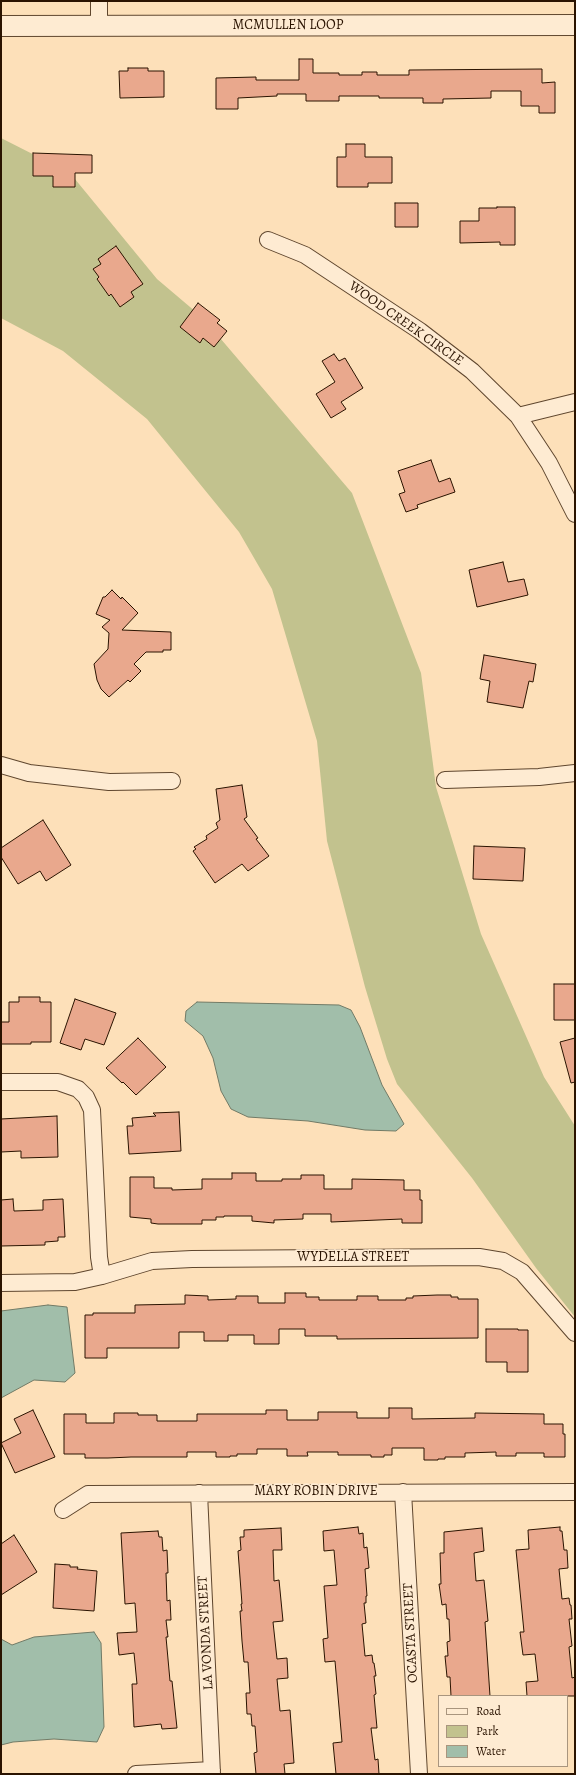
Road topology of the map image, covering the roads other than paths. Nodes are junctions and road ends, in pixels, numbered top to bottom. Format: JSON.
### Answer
{"nodes":[{"id":1,"x":99,"y":1,"type":"edge"},
{"id":2,"x":575,"y":25,"type":"edge"},
{"id":3,"x":1,"y":26,"type":"edge"},
{"id":4,"x":98,"y":27,"type":"junction"},
{"id":5,"x":268,"y":240,"type":"dead end"},
{"id":6,"x":575,"y":402,"type":"edge"},
{"id":7,"x":518,"y":416,"type":"junction"},
{"id":8,"x":575,"y":514,"type":"edge"},
{"id":9,"x":1,"y":765,"type":"edge"},
{"id":10,"x":575,"y":772,"type":"edge"},
{"id":11,"x":445,"y":780,"type":"dead end"},
{"id":12,"x":172,"y":781,"type":"dead end"},
{"id":13,"x":1,"y":1082,"type":"edge"},
{"id":14,"x":102,"y":1276,"type":"junction"},
{"id":15,"x":1,"y":1282,"type":"edge"},
{"id":16,"x":575,"y":1333,"type":"edge"},
{"id":17,"x":403,"y":1492,"type":"junction"},
{"id":18,"x":575,"y":1492,"type":"edge"},
{"id":19,"x":199,"y":1493,"type":"junction"},
{"id":20,"x":63,"y":1510,"type":"dead end"},
{"id":21,"x":212,"y":1772,"type":"edge"},
{"id":22,"x":136,"y":1774,"type":"edge"},
{"id":23,"x":419,"y":1774,"type":"edge"}],
"edges":[{"from":1,"to":4,"type":"street"},
{"from":2,"to":4,"type":"street","name":"MCMULLEN LOOP"},
{"from":3,"to":4,"type":"street","name":"MCMULLEN LOOP"},
{"from":5,"to":7,"type":"street","name":"WOOD CREEK CIRCLE"},
{"from":6,"to":7,"type":"street"},
{"from":7,"to":8,"type":"street","name":"WOOD CREEK CIRCLE"},
{"from":9,"to":12,"type":"street"},
{"from":10,"to":11,"type":"street"},
{"from":13,"to":14,"type":"street"},
{"from":14,"to":15,"type":"street","name":"WYDELLA STREET"},
{"from":14,"to":16,"type":"street","name":"WYDELLA STREET"},
{"from":17,"to":18,"type":"street","name":"MARY ROBIN DRIVE"},
{"from":17,"to":19,"type":"street","name":"MARY ROBIN DRIVE"},
{"from":17,"to":23,"type":"street","name":"OCASTA STREET"},
{"from":19,"to":20,"type":"street","name":"MARY ROBIN DRIVE"},
{"from":19,"to":21,"type":"street","name":"LA VONDA STREET"},
{"from":21,"to":22,"type":"street"}]}
